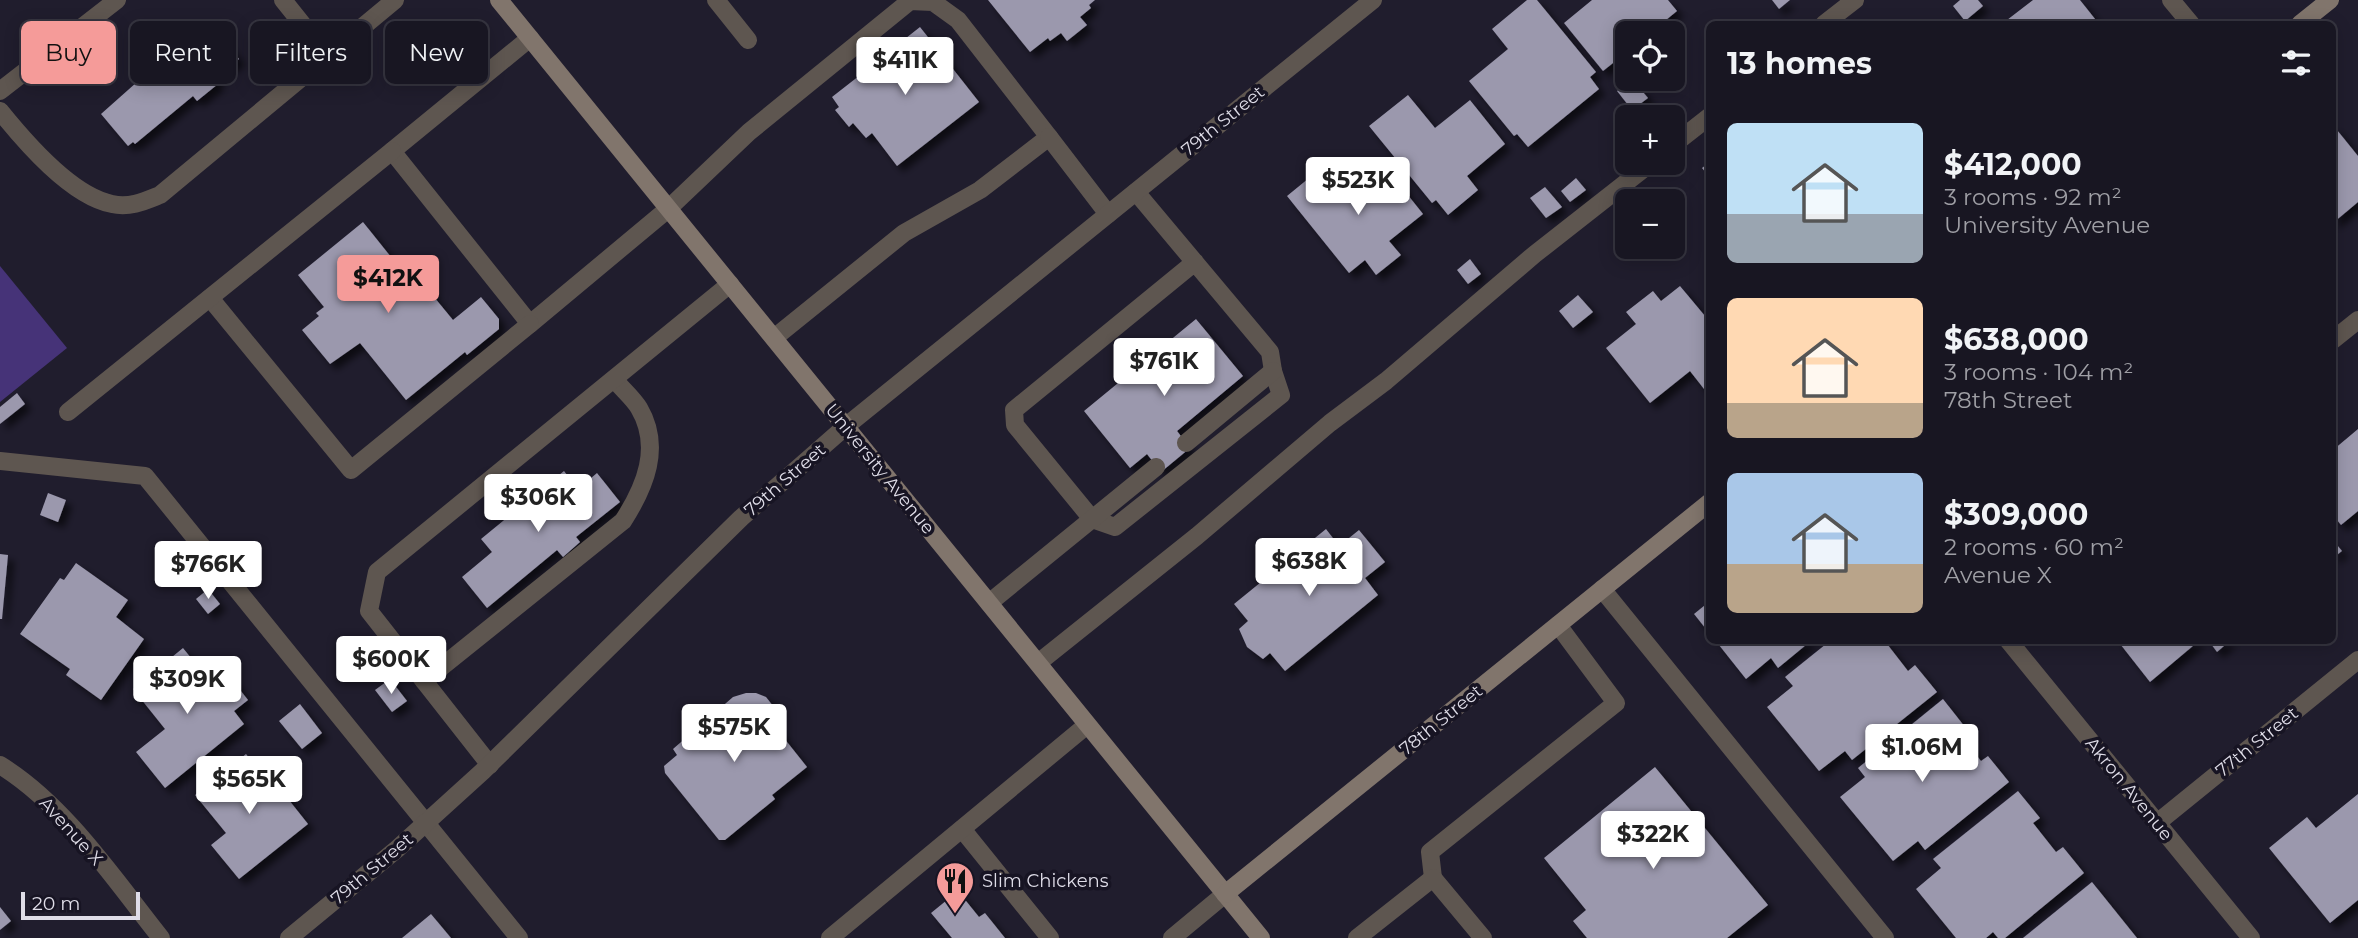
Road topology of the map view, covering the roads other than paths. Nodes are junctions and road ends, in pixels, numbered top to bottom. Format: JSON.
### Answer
{"nodes":[{"id":1,"x":117,"y":0,"type":"edge"},
{"id":2,"x":283,"y":0,"type":"edge"},
{"id":3,"x":395,"y":0,"type":"edge"},
{"id":4,"x":499,"y":0,"type":"edge"},
{"id":5,"x":716,"y":0,"type":"edge"},
{"id":6,"x":910,"y":0,"type":"edge"},
{"id":7,"x":1373,"y":0,"type":"edge"},
{"id":8,"x":1854,"y":0,"type":"edge"},
{"id":9,"x":2171,"y":0,"type":"edge"},
{"id":10,"x":2330,"y":0,"type":"edge"},
{"id":11,"x":300,"y":21,"type":"edge"},
{"id":12,"x":369,"y":21,"type":"edge"},
{"id":13,"x":1828,"y":21,"type":"edge"},
{"id":14,"x":2188,"y":21,"type":"edge"},
{"id":15,"x":2304,"y":21,"type":"edge"},
{"id":16,"x":530,"y":38,"type":"junction"},
{"id":17,"x":748,"y":40,"type":"dead end"},
{"id":18,"x":292,"y":84,"type":"edge"},
{"id":19,"x":0,"y":91,"type":"edge"},
{"id":20,"x":0,"y":111,"type":"edge"},
{"id":21,"x":1706,"y":119,"type":"edge"},
{"id":22,"x":1685,"y":136,"type":"edge"},
{"id":23,"x":1049,"y":137,"type":"junction"},
{"id":24,"x":392,"y":151,"type":"junction"},
{"id":25,"x":1636,"y":175,"type":"edge"},
{"id":26,"x":1136,"y":191,"type":"junction"},
{"id":27,"x":668,"y":209,"type":"junction"},
{"id":28,"x":1108,"y":215,"type":"junction"},
{"id":29,"x":1195,"y":262,"type":"junction"},
{"id":30,"x":730,"y":285,"type":"junction"},
{"id":31,"x":210,"y":298,"type":"junction"},
{"id":32,"x":2358,"y":320,"type":"edge"},
{"id":33,"x":530,"y":324,"type":"junction"},
{"id":34,"x":774,"y":338,"type":"junction"},
{"id":35,"x":2336,"y":338,"type":"edge"},
{"id":36,"x":1273,"y":371,"type":"junction"},
{"id":37,"x":614,"y":379,"type":"junction"},
{"id":38,"x":68,"y":412,"type":"dead end"},
{"id":39,"x":845,"y":427,"type":"junction"},
{"id":40,"x":1186,"y":443,"type":"dead end"},
{"id":41,"x":0,"y":461,"type":"edge"},
{"id":42,"x":1156,"y":467,"type":"dead end"},
{"id":43,"x":1706,"y":505,"type":"edge"},
{"id":44,"x":1092,"y":519,"type":"junction"},
{"id":45,"x":1602,"y":589,"type":"junction"},
{"id":46,"x":989,"y":603,"type":"junction"},
{"id":47,"x":1558,"y":625,"type":"junction"},
{"id":48,"x":2011,"y":644,"type":"edge"},
{"id":49,"x":2358,"y":660,"type":"edge"},
{"id":50,"x":1038,"y":663,"type":"junction"},
{"id":51,"x":424,"y":681,"type":"junction"},
{"id":52,"x":1087,"y":725,"type":"junction"},
{"id":53,"x":0,"y":765,"type":"edge"},
{"id":54,"x":490,"y":765,"type":"junction"},
{"id":55,"x":426,"y":823,"type":"junction"},
{"id":56,"x":2157,"y":823,"type":"junction"},
{"id":57,"x":962,"y":829,"type":"junction"},
{"id":58,"x":1433,"y":878,"type":"junction"},
{"id":59,"x":1225,"y":894,"type":"junction"},
{"id":60,"x":162,"y":938,"type":"edge"},
{"id":61,"x":289,"y":938,"type":"edge"},
{"id":62,"x":519,"y":938,"type":"edge"},
{"id":63,"x":830,"y":938,"type":"edge"},
{"id":64,"x":1050,"y":938,"type":"edge"},
{"id":65,"x":1172,"y":938,"type":"edge"},
{"id":66,"x":1261,"y":938,"type":"edge"},
{"id":67,"x":1357,"y":938,"type":"edge"},
{"id":68,"x":1483,"y":938,"type":"edge"},
{"id":69,"x":1885,"y":938,"type":"edge"},
{"id":70,"x":2251,"y":938,"type":"edge"}],
"edges":[{"from":1,"to":19,"type":"street"},
{"from":2,"to":11,"type":"street"},
{"from":3,"to":12,"type":"street"},
{"from":4,"to":16,"type":"main road","name":"University Avenue"},
{"from":5,"to":17,"type":"street"},
{"from":6,"to":23,"type":"street"},
{"from":6,"to":27,"type":"street"},
{"from":7,"to":26,"type":"street","name":"79th Street"},
{"from":8,"to":13,"type":"street"},
{"from":9,"to":14,"type":"street"},
{"from":10,"to":15,"type":"main road"},
{"from":16,"to":24,"type":"street"},
{"from":16,"to":27,"type":"main road","name":"University Avenue"},
{"from":18,"to":20,"type":"street"},
{"from":21,"to":22,"type":"street"},
{"from":23,"to":28,"type":"street"},
{"from":23,"to":34,"type":"street"},
{"from":24,"to":31,"type":"street"},
{"from":24,"to":33,"type":"street"},
{"from":25,"to":50,"type":"street"},
{"from":26,"to":28,"type":"street","name":"79th Street"},
{"from":26,"to":29,"type":"street"},
{"from":27,"to":30,"type":"main road","name":"University Avenue"},
{"from":27,"to":33,"type":"street"},
{"from":28,"to":39,"type":"street","name":"79th Street"},
{"from":29,"to":36,"type":"street"},
{"from":29,"to":44,"type":"street"},
{"from":30,"to":34,"type":"main road","name":"University Avenue"},
{"from":30,"to":37,"type":"street"},
{"from":31,"to":33,"type":"street"},
{"from":31,"to":38,"type":"street"},
{"from":32,"to":35,"type":"street"},
{"from":34,"to":39,"type":"main road","name":"University Avenue"},
{"from":36,"to":40,"type":"street"},
{"from":36,"to":44,"type":"street"},
{"from":37,"to":51,"type":"street"},
{"from":37,"to":51,"type":"street"},
{"from":39,"to":46,"type":"main road","name":"University Avenue"},
{"from":39,"to":54,"type":"street","name":"79th Street"},
{"from":41,"to":55,"type":"street"},
{"from":42,"to":44,"type":"street"},
{"from":43,"to":45,"type":"main road","name":"78th Street"},
{"from":44,"to":46,"type":"street"},
{"from":45,"to":47,"type":"main road","name":"78th Street"},
{"from":45,"to":69,"type":"street"},
{"from":46,"to":50,"type":"main road","name":"University Avenue"},
{"from":47,"to":58,"type":"street"},
{"from":47,"to":59,"type":"main road","name":"78th Street"},
{"from":48,"to":56,"type":"street","name":"Akron Avenue"},
{"from":49,"to":56,"type":"street","name":"77th Street"},
{"from":50,"to":52,"type":"main road","name":"University Avenue"},
{"from":51,"to":54,"type":"street"},
{"from":52,"to":57,"type":"street"},
{"from":52,"to":59,"type":"main road","name":"University Avenue"},
{"from":53,"to":60,"type":"street","name":"Avenue X"},
{"from":54,"to":55,"type":"street","name":"79th Street"},
{"from":55,"to":61,"type":"street","name":"79th Street"},
{"from":55,"to":62,"type":"street"},
{"from":56,"to":70,"type":"street","name":"Akron Avenue"},
{"from":57,"to":63,"type":"street"},
{"from":57,"to":64,"type":"street"},
{"from":58,"to":67,"type":"street"},
{"from":58,"to":68,"type":"street"},
{"from":59,"to":65,"type":"street","name":"78th Street"},
{"from":59,"to":66,"type":"main road","name":"University Avenue"}]}
